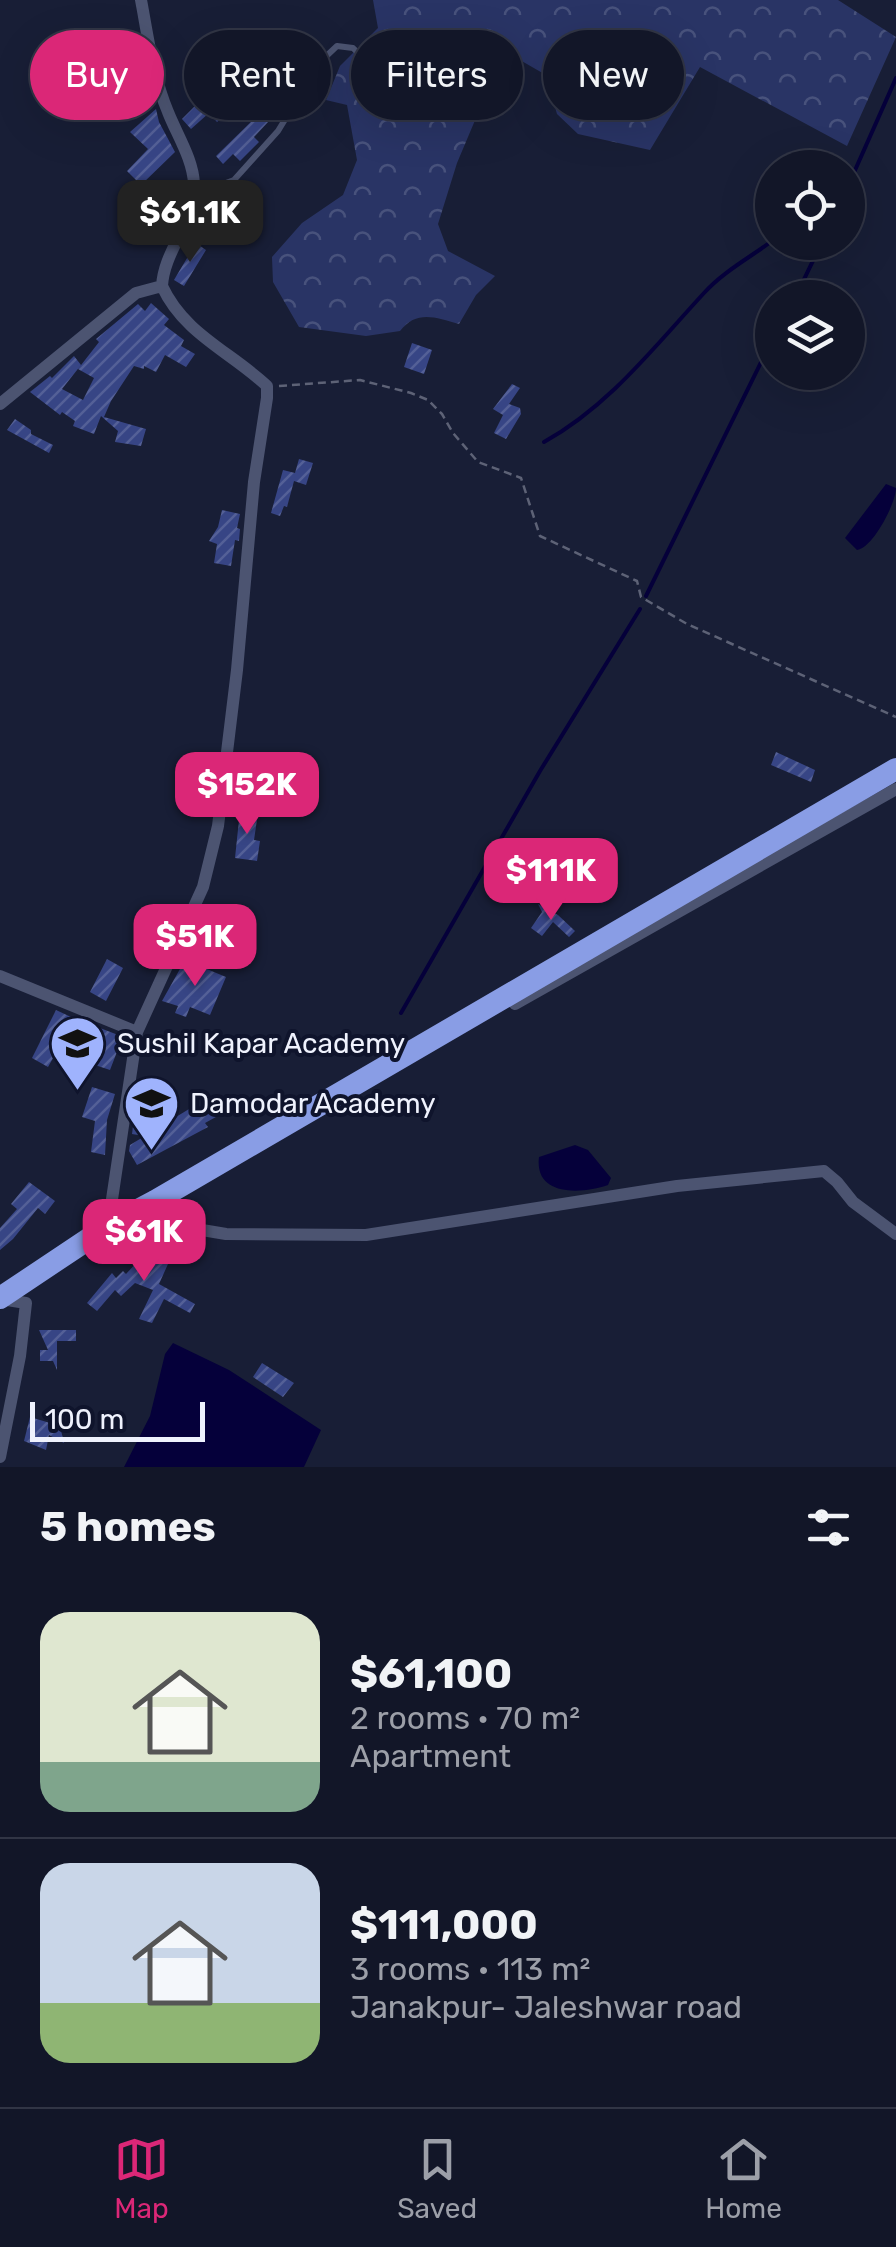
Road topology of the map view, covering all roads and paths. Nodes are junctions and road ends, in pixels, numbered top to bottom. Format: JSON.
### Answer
{"nodes":[{"id":1,"x":141,"y":0,"type":"edge"},
{"id":2,"x":351,"y":48,"type":"edge"},
{"id":3,"x":194,"y":185,"type":"junction"},
{"id":4,"x":162,"y":286,"type":"junction"},
{"id":5,"x":268,"y":386,"type":"junction"},
{"id":6,"x":0,"y":404,"type":"edge"},
{"id":7,"x":896,"y":717,"type":"edge"},
{"id":8,"x":896,"y":769,"type":"edge"},
{"id":9,"x":896,"y":789,"type":"edge"},
{"id":10,"x":0,"y":976,"type":"edge"},
{"id":11,"x":137,"y":1032,"type":"junction"},
{"id":12,"x":178,"y":1190,"type":"dead end"},
{"id":13,"x":155,"y":1201,"type":"junction"},
{"id":14,"x":108,"y":1226,"type":"junction"},
{"id":15,"x":896,"y":1234,"type":"edge"},
{"id":16,"x":0,"y":1299,"type":"edge"},
{"id":17,"x":0,"y":1457,"type":"edge"}],
"edges":[{"from":1,"to":3,"type":"street"},
{"from":2,"to":3,"type":"lane"},
{"from":3,"to":4,"type":"street"},
{"from":4,"to":5,"type":"street"},
{"from":4,"to":6,"type":"street"},
{"from":5,"to":7,"type":"path"},
{"from":5,"to":11,"type":"street"},
{"from":8,"to":13,"type":"highway"},
{"from":9,"to":12,"type":"street"},
{"from":10,"to":11,"type":"street"},
{"from":11,"to":14,"type":"street"},
{"from":13,"to":14,"type":"highway"},
{"from":13,"to":15,"type":"street"},
{"from":14,"to":16,"type":"highway"},
{"from":16,"to":17,"type":"street"}]}
